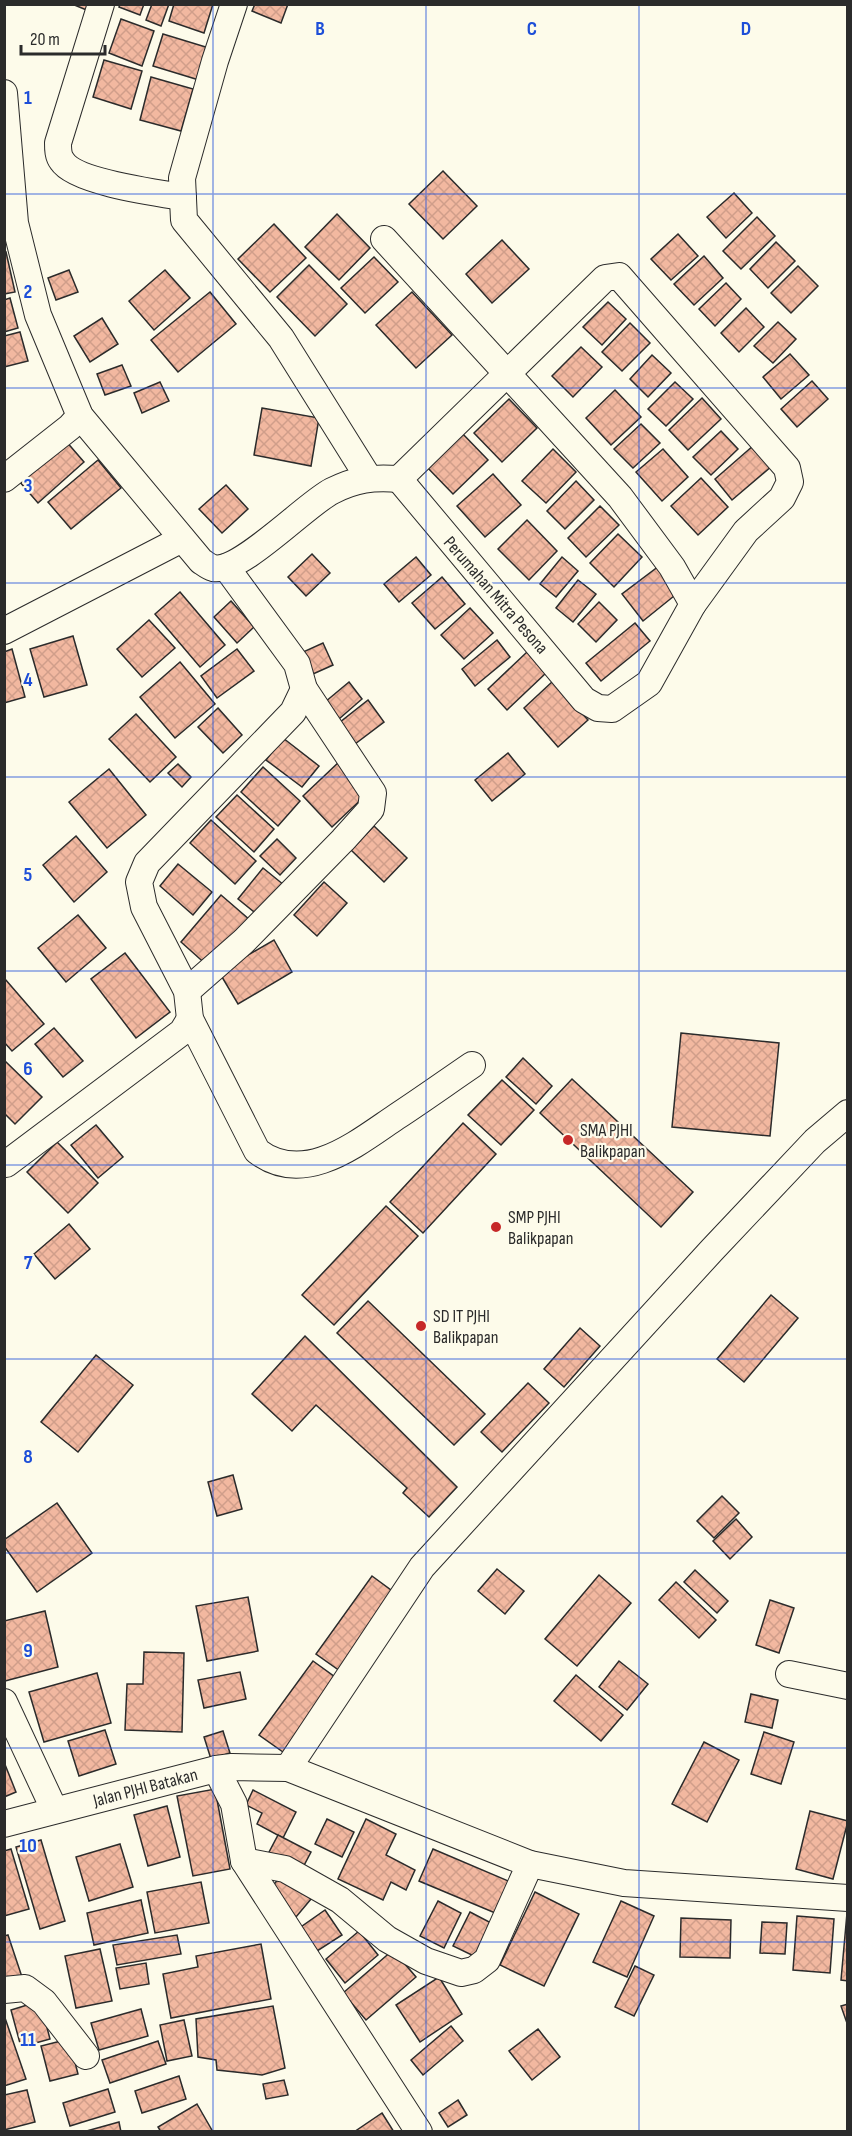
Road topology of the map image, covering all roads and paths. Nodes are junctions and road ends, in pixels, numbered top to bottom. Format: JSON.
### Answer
{"nodes":[{"id":1,"x":101,"y":4,"type":"edge"},
{"id":2,"x":234,"y":4,"type":"edge"},
{"id":3,"x":4,"y":93,"type":"edge"},
{"id":4,"x":183,"y":197,"type":"junction"},
{"id":5,"x":384,"y":239,"type":"dead end"},
{"id":6,"x":507,"y":374,"type":"junction"},
{"id":7,"x":80,"y":416,"type":"junction"},
{"id":8,"x":368,"y":477,"type":"junction"},
{"id":9,"x":4,"y":479,"type":"edge"},
{"id":10,"x":399,"y":479,"type":"junction"},
{"id":11,"x":182,"y":539,"type":"junction"},
{"id":12,"x":226,"y":567,"type":"junction"},
{"id":13,"x":693,"y":604,"type":"junction"},
{"id":14,"x":4,"y":631,"type":"edge"},
{"id":15,"x":304,"y":689,"type":"junction"},
{"id":16,"x":187,"y":991,"type":"junction"},
{"id":17,"x":190,"y":1019,"type":"junction"},
{"id":18,"x":472,"y":1065,"type":"dead end"},
{"id":19,"x":848,"y":1113,"type":"edge"},
{"id":20,"x":5,"y":1163,"type":"edge"},
{"id":21,"x":789,"y":1674,"type":"dead end"},
{"id":22,"x":848,"y":1686,"type":"edge"},
{"id":23,"x":4,"y":1702,"type":"edge"},
{"id":24,"x":288,"y":1768,"type":"junction"},
{"id":25,"x":216,"y":1769,"type":"junction"},
{"id":26,"x":54,"y":1809,"type":"junction"},
{"id":27,"x":4,"y":1824,"type":"edge"},
{"id":28,"x":244,"y":1861,"type":"junction"},
{"id":29,"x":530,"y":1864,"type":"junction"},
{"id":30,"x":848,"y":1899,"type":"edge"},
{"id":31,"x":4,"y":1990,"type":"edge"},
{"id":32,"x":86,"y":2056,"type":"dead end"},
{"id":33,"x":419,"y":2132,"type":"edge"}],
"edges":[{"from":1,"to":4,"type":"street"},
{"from":2,"to":4,"type":"street"},
{"from":3,"to":7,"type":"street"},
{"from":4,"to":8,"type":"street"},
{"from":5,"to":6,"type":"street"},
{"from":6,"to":10,"type":"street","name":"Perumahan Mitra Pesona"},
{"from":6,"to":13,"type":"street"},
{"from":6,"to":13,"type":"street","name":"Perumahan Mitra Pesona"},
{"from":7,"to":9,"type":"street"},
{"from":7,"to":11,"type":"street"},
{"from":8,"to":10,"type":"street"},
{"from":8,"to":12,"type":"street"},
{"from":10,"to":13,"type":"street","name":"Perumahan Mitra Pesona"},
{"from":11,"to":12,"type":"street"},
{"from":11,"to":14,"type":"street"},
{"from":12,"to":15,"type":"street"},
{"from":15,"to":16,"type":"street"},
{"from":15,"to":16,"type":"street"},
{"from":16,"to":17,"type":"street"},
{"from":17,"to":18,"type":"street"},
{"from":17,"to":20,"type":"street"},
{"from":19,"to":24,"type":"street"},
{"from":21,"to":22,"type":"street"},
{"from":23,"to":26,"type":"street"},
{"from":24,"to":25,"type":"street","name":"Jalan PJHI Batakan"},
{"from":24,"to":29,"type":"street"},
{"from":25,"to":26,"type":"street","name":"Jalan PJHI Batakan"},
{"from":25,"to":28,"type":"street"},
{"from":26,"to":27,"type":"street","name":"Jalan PJHI Batakan"},
{"from":28,"to":29,"type":"street"},
{"from":28,"to":33,"type":"street"},
{"from":29,"to":30,"type":"street"},
{"from":31,"to":32,"type":"street"}]}
